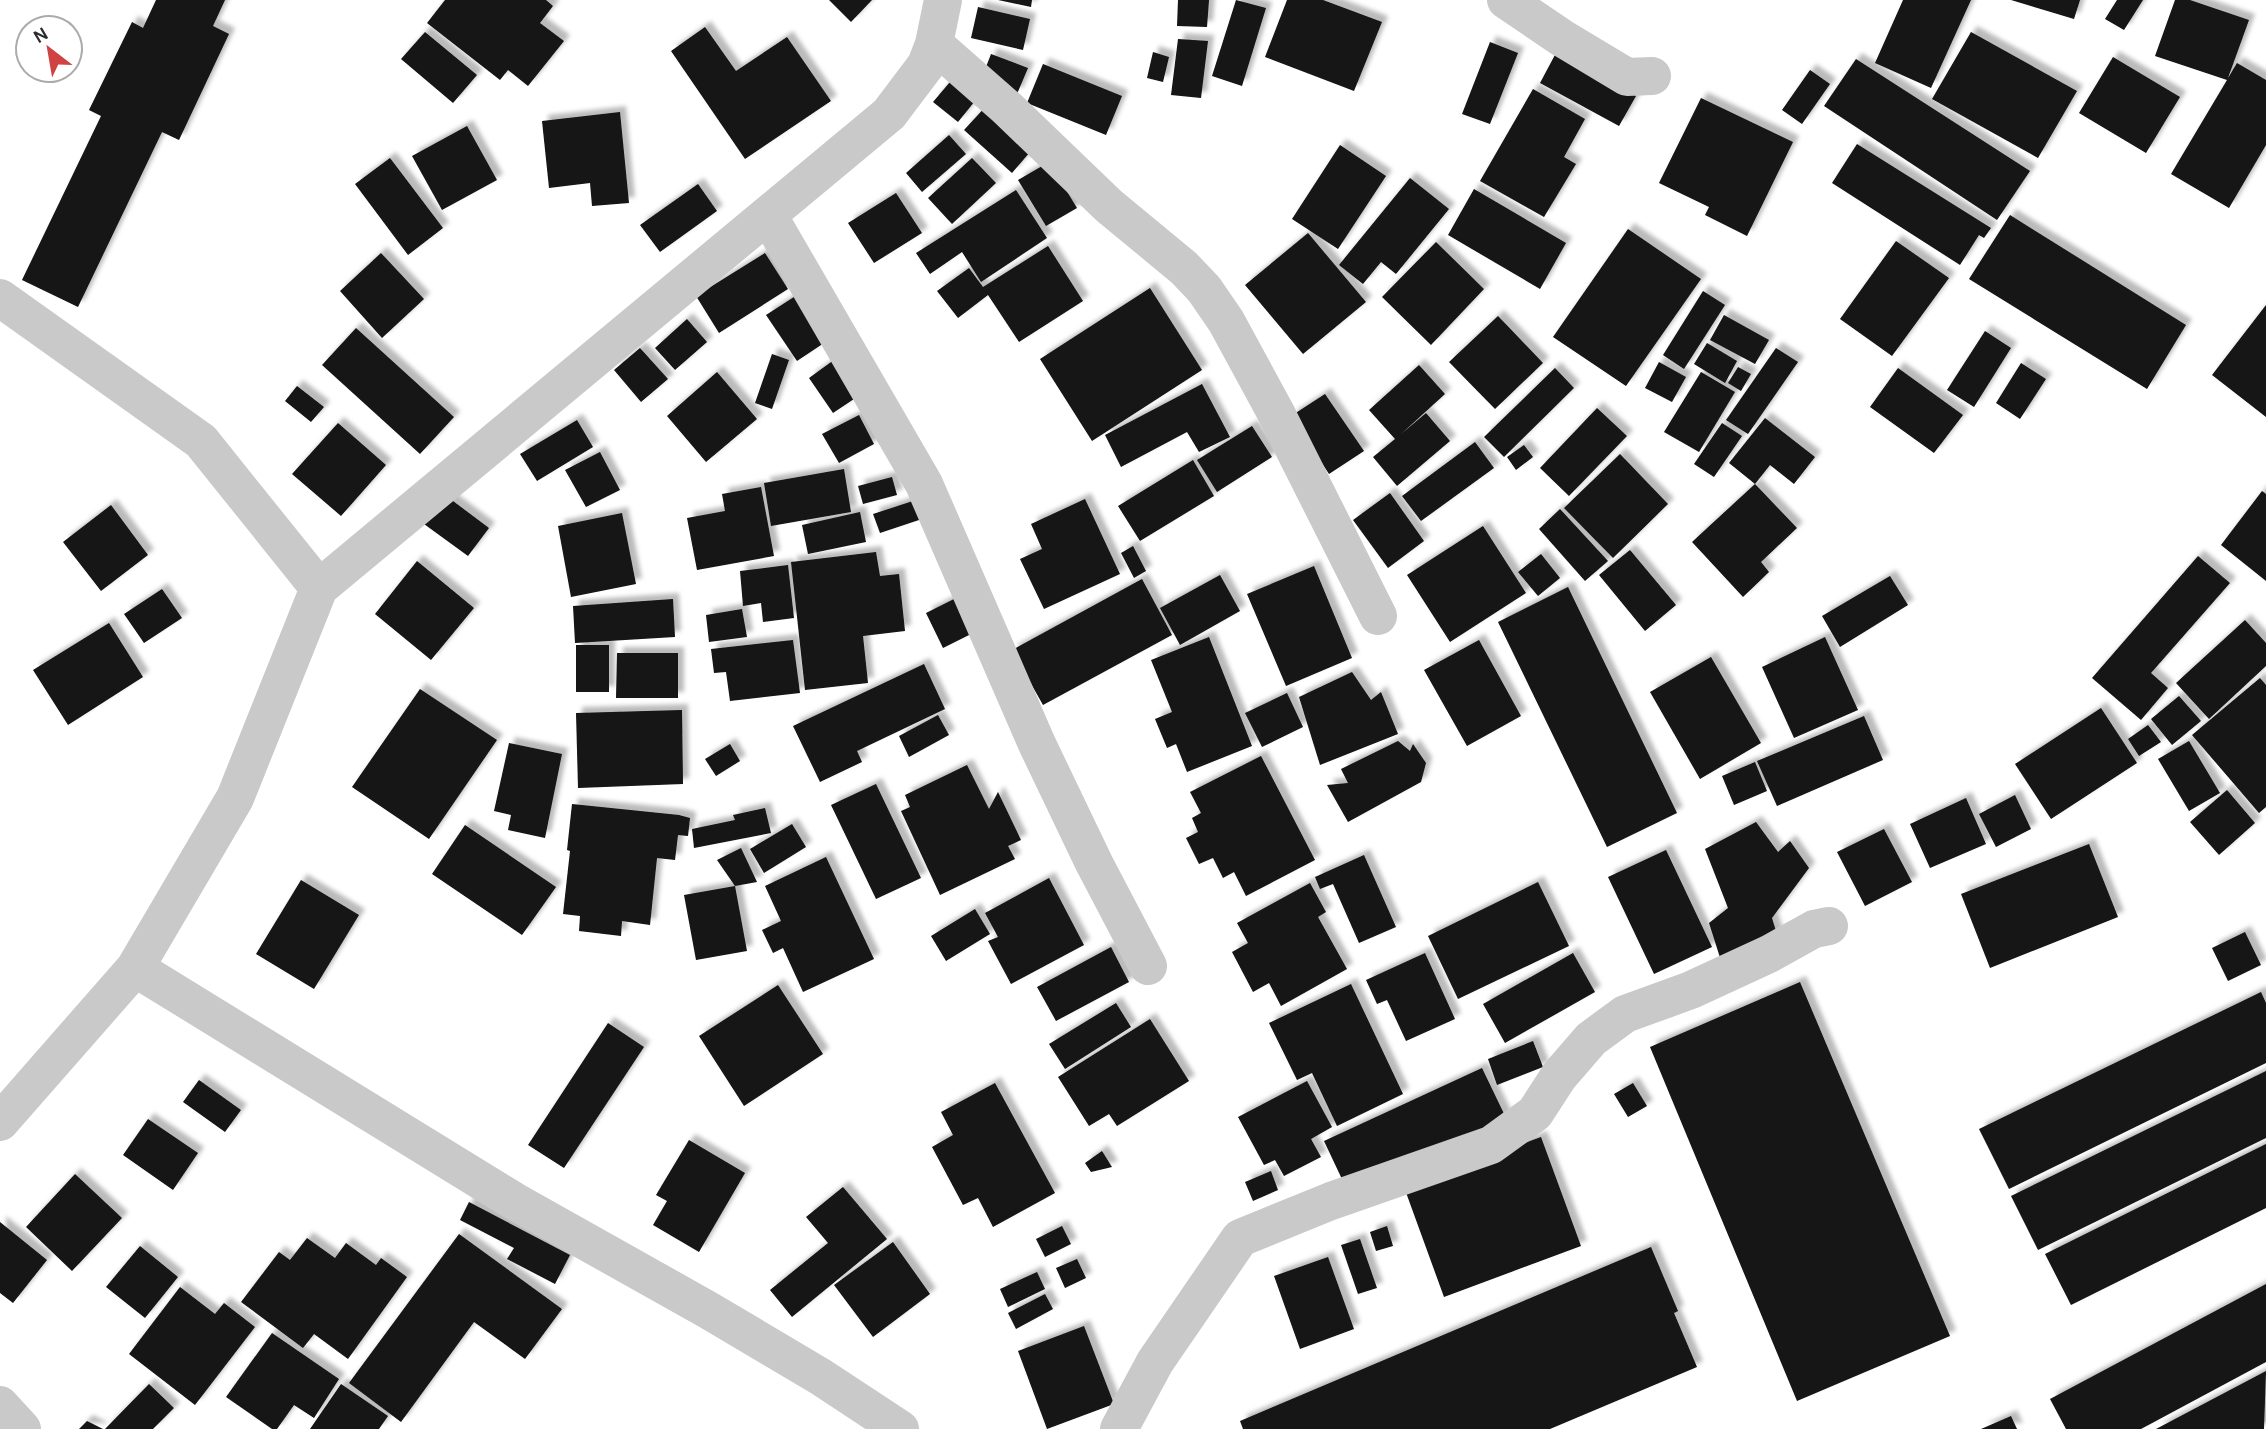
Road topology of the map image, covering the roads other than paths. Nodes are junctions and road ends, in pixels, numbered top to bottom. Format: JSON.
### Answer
{"nodes":[{"id":1,"x":943,"y":0,"type":"edge"},
{"id":2,"x":1506,"y":0,"type":"edge"},
{"id":3,"x":934,"y":44,"type":"junction"},
{"id":4,"x":1653,"y":76,"type":"dead end"},
{"id":5,"x":768,"y":215,"type":"junction"},
{"id":6,"x":0,"y":298,"type":"edge"},
{"id":7,"x":319,"y":588,"type":"junction"},
{"id":8,"x":1378,"y":616,"type":"dead end"},
{"id":9,"x":1829,"y":926,"type":"dead end"},
{"id":10,"x":1148,"y":966,"type":"dead end"},
{"id":11,"x":135,"y":968,"type":"junction"},
{"id":12,"x":0,"y":1122,"type":"edge"},
{"id":13,"x":0,"y":1405,"type":"edge"},
{"id":14,"x":22,"y":1429,"type":"edge"},
{"id":15,"x":900,"y":1429,"type":"edge"},
{"id":16,"x":1119,"y":1429,"type":"edge"}],
"edges":[{"from":1,"to":3,"type":"street"},
{"from":2,"to":4,"type":"street"},
{"from":3,"to":5,"type":"street"},
{"from":3,"to":8,"type":"street"},
{"from":5,"to":7,"type":"street"},
{"from":5,"to":10,"type":"street"},
{"from":6,"to":7,"type":"street"},
{"from":7,"to":11,"type":"street"},
{"from":9,"to":16,"type":"street"},
{"from":11,"to":12,"type":"street"},
{"from":11,"to":15,"type":"street"},
{"from":13,"to":14,"type":"street"}]}
